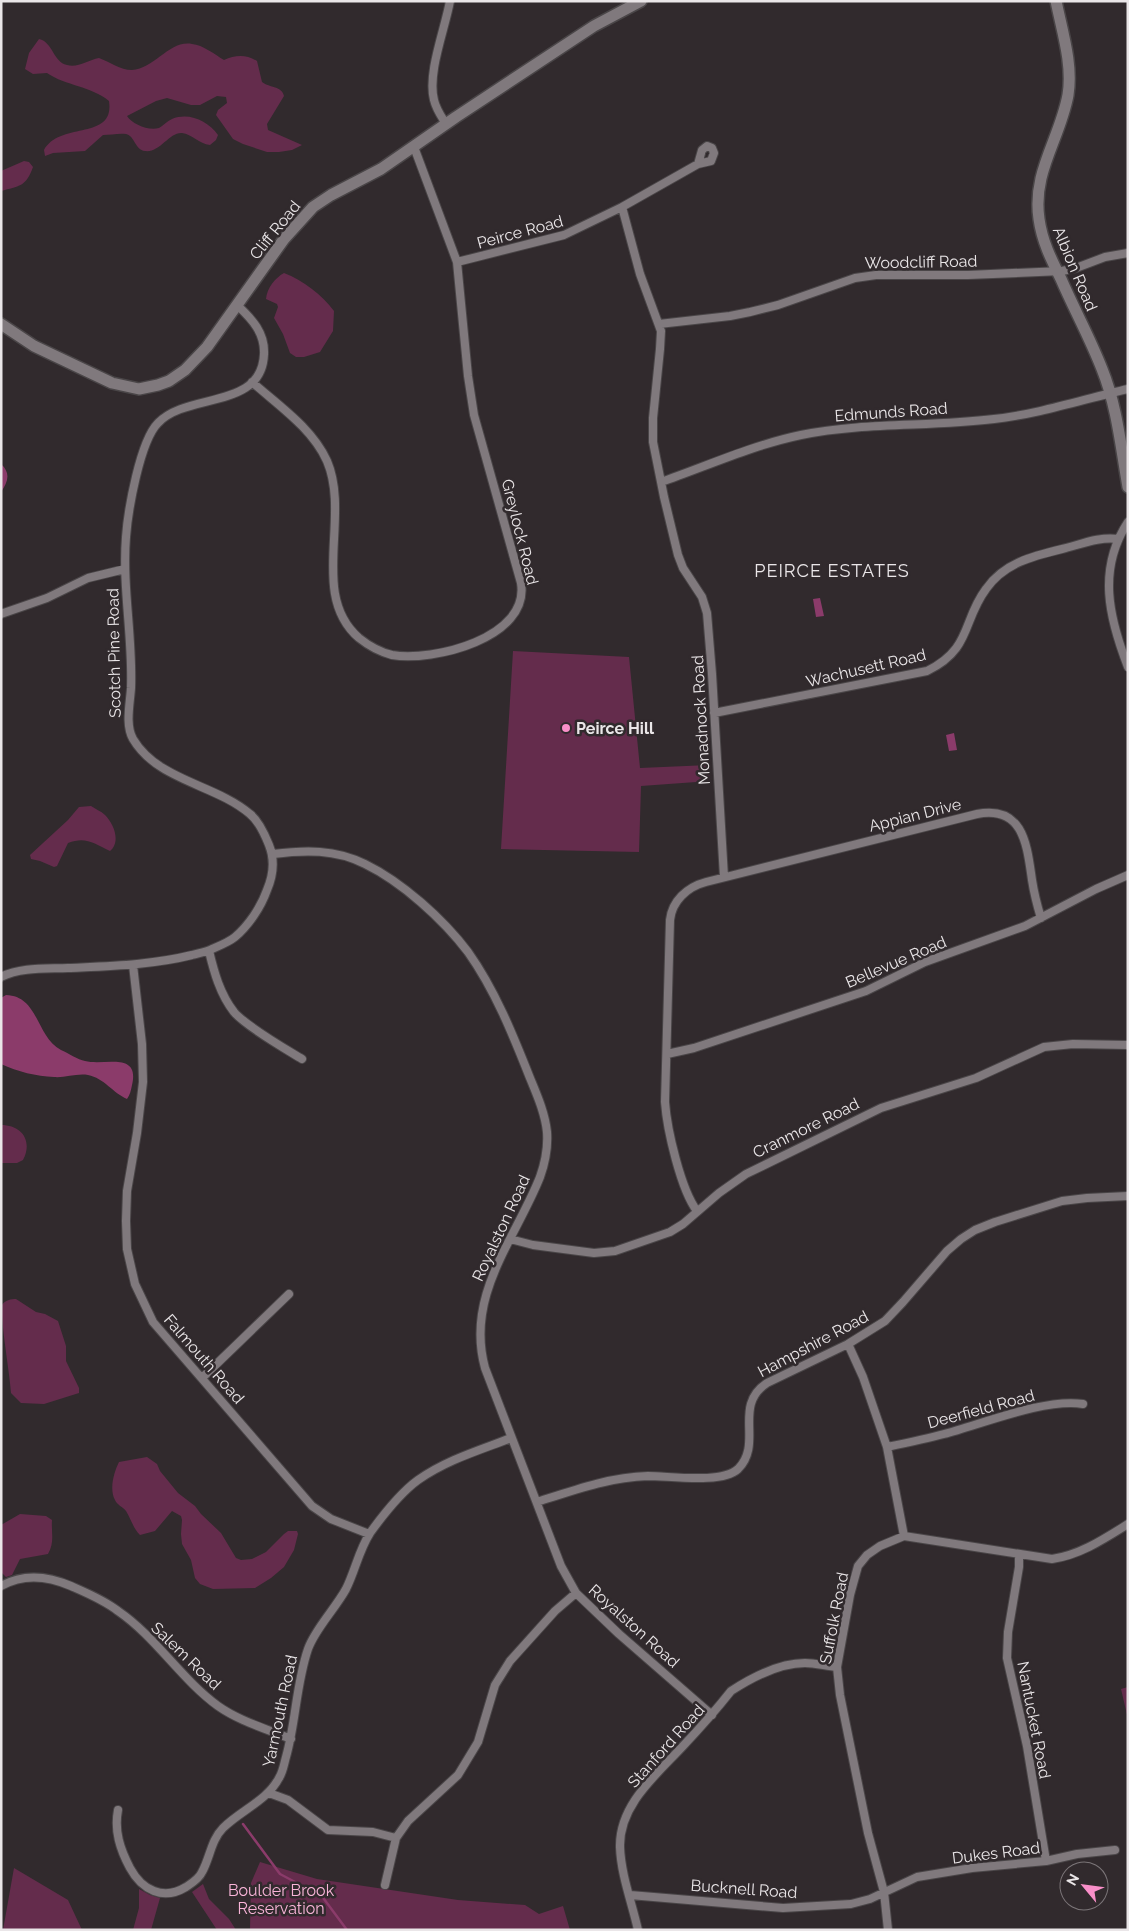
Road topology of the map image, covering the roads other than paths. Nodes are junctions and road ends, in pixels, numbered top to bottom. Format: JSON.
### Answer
{"nodes":[{"id":1,"x":450,"y":1,"type":"edge"},
{"id":2,"x":641,"y":1,"type":"edge"},
{"id":3,"x":1056,"y":1,"type":"edge"},
{"id":4,"x":446,"y":124,"type":"junction"},
{"id":5,"x":414,"y":146,"type":"junction"},
{"id":6,"x":698,"y":164,"type":"dead end"},
{"id":7,"x":622,"y":207,"type":"junction"},
{"id":8,"x":1128,"y":253,"type":"edge"},
{"id":9,"x":457,"y":262,"type":"junction"},
{"id":10,"x":1057,"y":271,"type":"junction"},
{"id":11,"x":238,"y":306,"type":"junction"},
{"id":12,"x":1,"y":324,"type":"edge"},
{"id":13,"x":659,"y":324,"type":"junction"},
{"id":14,"x":252,"y":382,"type":"junction"},
{"id":15,"x":1128,"y":389,"type":"edge"},
{"id":16,"x":1110,"y":393,"type":"junction"},
{"id":17,"x":661,"y":482,"type":"junction"},
{"id":18,"x":1128,"y":487,"type":"edge"},
{"id":19,"x":1128,"y":522,"type":"edge"},
{"id":20,"x":1118,"y":540,"type":"junction"},
{"id":21,"x":125,"y":568,"type":"junction"},
{"id":22,"x":1,"y":614,"type":"edge"},
{"id":23,"x":1128,"y":667,"type":"edge"},
{"id":24,"x":714,"y":713,"type":"junction"},
{"id":25,"x":273,"y":854,"type":"junction"},
{"id":26,"x":1128,"y":875,"type":"edge"},
{"id":27,"x":724,"y":878,"type":"junction"},
{"id":28,"x":1041,"y":918,"type":"junction"},
{"id":29,"x":209,"y":951,"type":"junction"},
{"id":30,"x":133,"y":964,"type":"junction"},
{"id":31,"x":1,"y":977,"type":"edge"},
{"id":32,"x":1128,"y":1045,"type":"edge"},
{"id":33,"x":667,"y":1054,"type":"junction"},
{"id":34,"x":302,"y":1059,"type":"dead end"},
{"id":35,"x":1128,"y":1196,"type":"edge"},
{"id":36,"x":697,"y":1211,"type":"junction"},
{"id":37,"x":510,"y":1239,"type":"junction"},
{"id":38,"x":288,"y":1294,"type":"dead end"},
{"id":39,"x":848,"y":1344,"type":"junction"},
{"id":40,"x":202,"y":1378,"type":"junction"},
{"id":41,"x":1083,"y":1404,"type":"dead end"},
{"id":42,"x":511,"y":1438,"type":"junction"},
{"id":43,"x":887,"y":1447,"type":"junction"},
{"id":44,"x":537,"y":1502,"type":"junction"},
{"id":45,"x":1128,"y":1524,"type":"edge"},
{"id":46,"x":370,"y":1534,"type":"junction"},
{"id":47,"x":904,"y":1536,"type":"junction"},
{"id":48,"x":1019,"y":1555,"type":"junction"},
{"id":49,"x":1,"y":1586,"type":"edge"},
{"id":50,"x":576,"y":1593,"type":"junction"},
{"id":51,"x":837,"y":1667,"type":"junction"},
{"id":52,"x":712,"y":1715,"type":"junction"},
{"id":53,"x":291,"y":1739,"type":"junction"},
{"id":54,"x":269,"y":1793,"type":"junction"},
{"id":55,"x":118,"y":1810,"type":"dead end"},
{"id":56,"x":396,"y":1838,"type":"junction"},
{"id":57,"x":1115,"y":1850,"type":"dead end"},
{"id":58,"x":1046,"y":1861,"type":"junction"},
{"id":59,"x":385,"y":1885,"type":"dead end"},
{"id":60,"x":884,"y":1892,"type":"junction"},
{"id":61,"x":630,"y":1895,"type":"junction"},
{"id":62,"x":638,"y":1930,"type":"edge"},
{"id":63,"x":888,"y":1930,"type":"edge"}],
"edges":[{"from":1,"to":4,"type":"street"},
{"from":2,"to":4,"type":"street","name":"Cliff Road"},
{"from":3,"to":10,"type":"street","name":"Albion Road"},
{"from":4,"to":5,"type":"street","name":"Cliff Road"},
{"from":5,"to":9,"type":"street"},
{"from":5,"to":11,"type":"street","name":"Cliff Road"},
{"from":6,"to":7,"type":"street","name":"Peirce Road"},
{"from":7,"to":9,"type":"street","name":"Peirce Road"},
{"from":7,"to":13,"type":"street","name":"Monadnock Road"},
{"from":8,"to":10,"type":"street","name":"Woodcliff Road"},
{"from":9,"to":14,"type":"street","name":"Greylock Road"},
{"from":10,"to":13,"type":"street","name":"Woodcliff Road"},
{"from":10,"to":16,"type":"street","name":"Albion Road"},
{"from":11,"to":12,"type":"street","name":"Cliff Road"},
{"from":11,"to":14,"type":"street"},
{"from":13,"to":17,"type":"street","name":"Monadnock Road"},
{"from":14,"to":21,"type":"street","name":"Scotch Pine Road"},
{"from":15,"to":16,"type":"street","name":"Edmunds Road"},
{"from":16,"to":17,"type":"street","name":"Edmunds Road"},
{"from":16,"to":18,"type":"street","name":"Albion Road"},
{"from":17,"to":24,"type":"street","name":"Monadnock Road"},
{"from":19,"to":20,"type":"street"},
{"from":20,"to":23,"type":"street"},
{"from":20,"to":24,"type":"street","name":"Wachusett Road"},
{"from":21,"to":22,"type":"street"},
{"from":21,"to":25,"type":"street","name":"Scotch Pine Road"},
{"from":24,"to":27,"type":"street","name":"Monadnock Road"},
{"from":25,"to":29,"type":"street","name":"Scotch Pine Road"},
{"from":25,"to":37,"type":"street","name":"Royalston Road"},
{"from":26,"to":28,"type":"street","name":"Bellevue Road"},
{"from":27,"to":28,"type":"street","name":"Appian Drive"},
{"from":27,"to":33,"type":"street"},
{"from":28,"to":33,"type":"street","name":"Bellevue Road"},
{"from":29,"to":30,"type":"street","name":"Scotch Pine Road"},
{"from":29,"to":34,"type":"street"},
{"from":30,"to":31,"type":"street","name":"Scotch Pine Road"},
{"from":30,"to":40,"type":"street","name":"Falmouth Road"},
{"from":32,"to":36,"type":"street","name":"Cranmore Road"},
{"from":33,"to":36,"type":"street"},
{"from":35,"to":39,"type":"street","name":"Hampshire Road"},
{"from":36,"to":37,"type":"street","name":"Cranmore Road"},
{"from":37,"to":42,"type":"street","name":"Royalston Road"},
{"from":38,"to":40,"type":"street"},
{"from":39,"to":43,"type":"street"},
{"from":39,"to":44,"type":"street","name":"Hampshire Road"},
{"from":40,"to":46,"type":"street","name":"Falmouth Road"},
{"from":41,"to":43,"type":"street","name":"Deerfield Road"},
{"from":42,"to":44,"type":"street","name":"Royalston Road"},
{"from":42,"to":46,"type":"street","name":"Yarmouth Road"},
{"from":43,"to":47,"type":"street"},
{"from":44,"to":50,"type":"street","name":"Royalston Road"},
{"from":45,"to":48,"type":"street"},
{"from":46,"to":53,"type":"street","name":"Yarmouth Road"},
{"from":47,"to":48,"type":"street"},
{"from":47,"to":51,"type":"street","name":"Suffolk Road"},
{"from":48,"to":58,"type":"street","name":"Nantucket Road"},
{"from":49,"to":53,"type":"street","name":"Salem Road"},
{"from":50,"to":52,"type":"street","name":"Royalston Road"},
{"from":50,"to":56,"type":"street"},
{"from":51,"to":52,"type":"street","name":"Stanford Road"},
{"from":51,"to":60,"type":"street","name":"Suffolk Road"},
{"from":52,"to":61,"type":"street","name":"Stanford Road"},
{"from":53,"to":54,"type":"street","name":"Yarmouth Road"},
{"from":54,"to":55,"type":"street","name":"Yarmouth Road"},
{"from":54,"to":56,"type":"street"},
{"from":56,"to":59,"type":"street"},
{"from":57,"to":58,"type":"street","name":"Dukes Road"},
{"from":58,"to":60,"type":"street","name":"Dukes Road"},
{"from":60,"to":61,"type":"street","name":"Bucknell Road"},
{"from":60,"to":63,"type":"street","name":"Suffolk Road"},
{"from":61,"to":62,"type":"street","name":"Stanford Road"}]}
